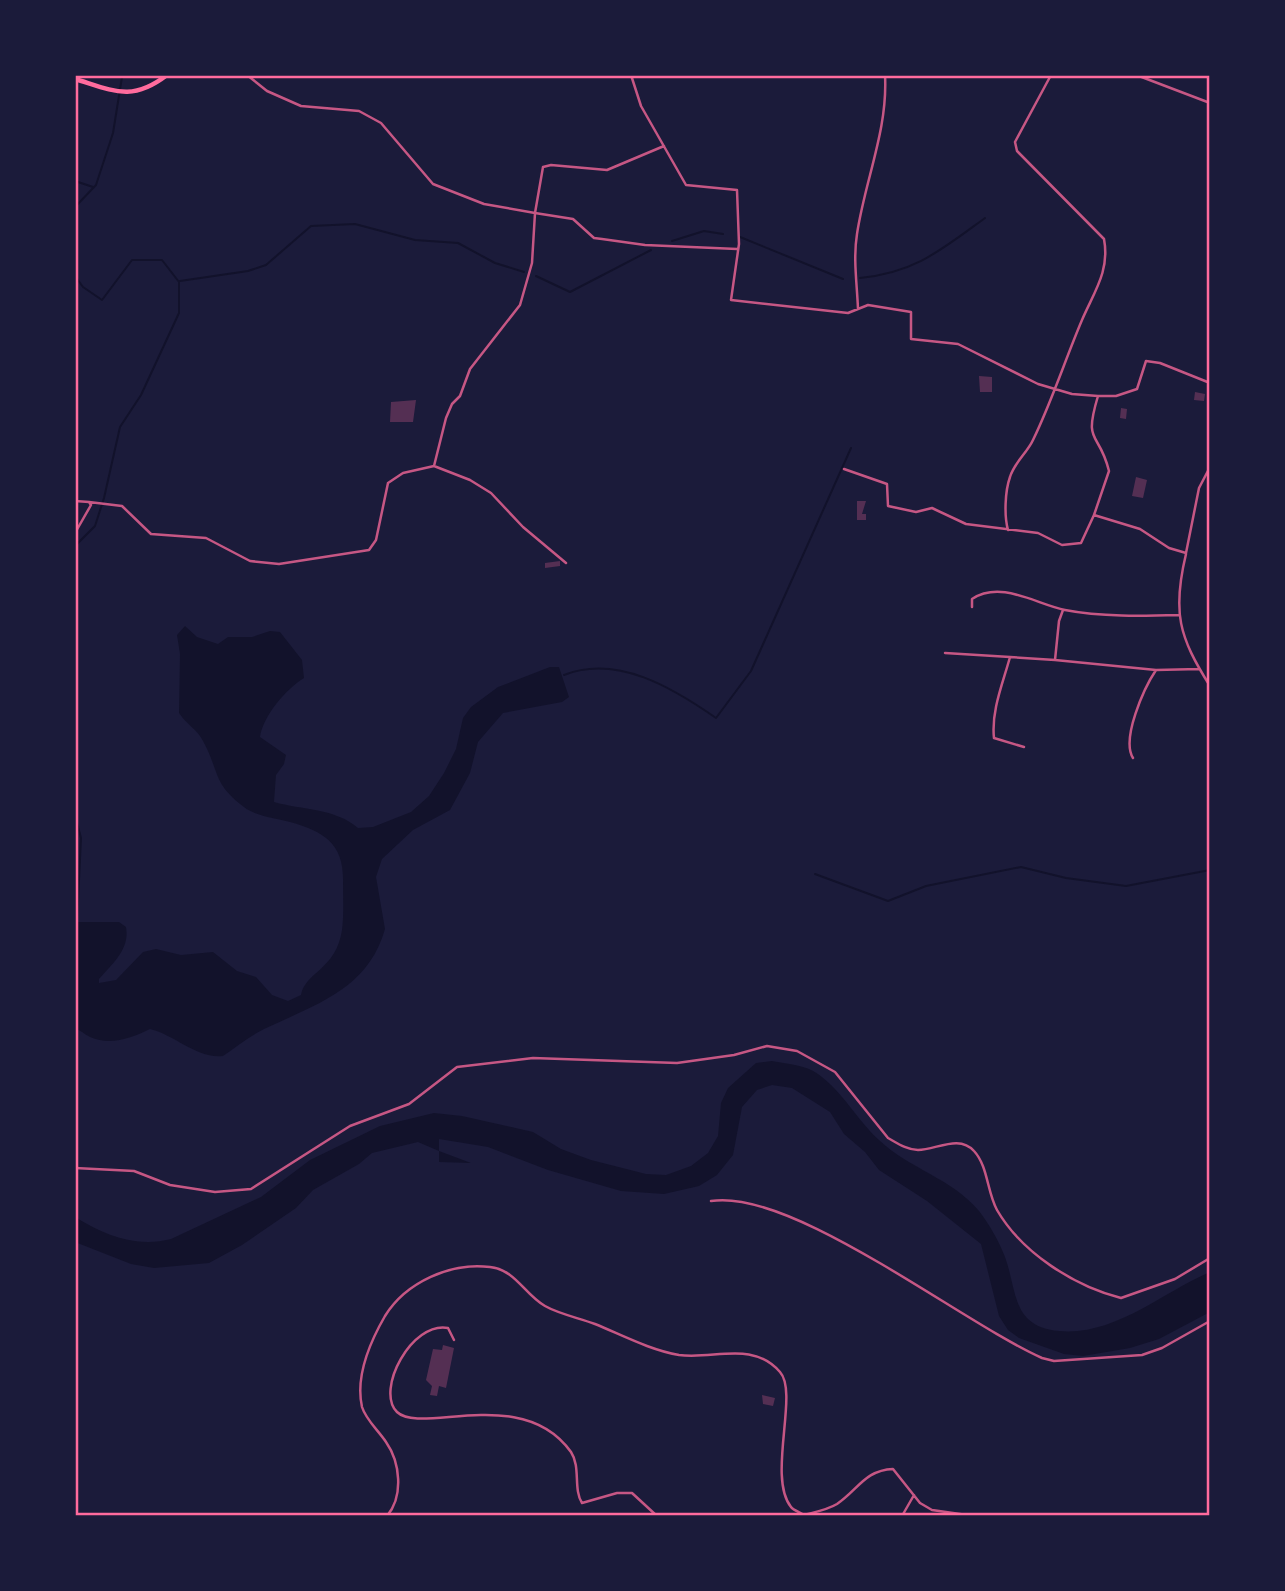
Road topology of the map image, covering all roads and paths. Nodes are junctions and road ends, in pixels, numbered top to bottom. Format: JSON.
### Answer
{"nodes":[{"id":1,"x":167,"y":75,"type":"edge"},
{"id":2,"x":247,"y":75,"type":"edge"},
{"id":3,"x":631,"y":75,"type":"edge"},
{"id":4,"x":885,"y":75,"type":"edge"},
{"id":5,"x":1051,"y":75,"type":"edge"},
{"id":6,"x":1139,"y":76,"type":"edge"},
{"id":7,"x":75,"y":79,"type":"edge"},
{"id":8,"x":1210,"y":103,"type":"edge"},
{"id":9,"x":664,"y":146,"type":"junction"},
{"id":10,"x":535,"y":213,"type":"junction"},
{"id":11,"x":737,"y":249,"type":"junction"},
{"id":12,"x":858,"y":309,"type":"junction"},
{"id":13,"x":1210,"y":383,"type":"edge"},
{"id":14,"x":1057,"y":390,"type":"junction"},
{"id":15,"x":1098,"y":396,"type":"junction"},
{"id":16,"x":434,"y":466,"type":"junction"},
{"id":17,"x":1210,"y":467,"type":"edge"},
{"id":18,"x":844,"y":469,"type":"dead end"},
{"id":19,"x":75,"y":501,"type":"edge"},
{"id":20,"x":89,"y":502,"type":"junction"},
{"id":21,"x":1094,"y":515,"type":"junction"},
{"id":22,"x":1008,"y":530,"type":"junction"},
{"id":23,"x":75,"y":533,"type":"edge"},
{"id":24,"x":1186,"y":553,"type":"junction"},
{"id":25,"x":566,"y":563,"type":"dead end"},
{"id":26,"x":972,"y":607,"type":"dead end"},
{"id":27,"x":1063,"y":610,"type":"junction"},
{"id":28,"x":1179,"y":615,"type":"junction"},
{"id":29,"x":945,"y":653,"type":"dead end"},
{"id":30,"x":1010,"y":657,"type":"junction"},
{"id":31,"x":1055,"y":660,"type":"junction"},
{"id":32,"x":1199,"y":669,"type":"junction"},
{"id":33,"x":1156,"y":670,"type":"junction"},
{"id":34,"x":1210,"y":686,"type":"edge"},
{"id":35,"x":1024,"y":747,"type":"dead end"},
{"id":36,"x":1133,"y":758,"type":"dead end"},
{"id":37,"x":75,"y":1168,"type":"edge"},
{"id":38,"x":710,"y":1201,"type":"dead end"},
{"id":39,"x":1210,"y":1258,"type":"edge"},
{"id":40,"x":1210,"y":1321,"type":"edge"},
{"id":41,"x":454,"y":1340,"type":"dead end"},
{"id":42,"x":914,"y":1495,"type":"junction"},
{"id":43,"x":387,"y":1516,"type":"edge"},
{"id":44,"x":657,"y":1516,"type":"edge"},
{"id":45,"x":902,"y":1516,"type":"edge"},
{"id":46,"x":974,"y":1516,"type":"edge"}],
"edges":[{"from":1,"to":7,"type":"main road"},
{"from":2,"to":10,"type":"street"},
{"from":3,"to":9,"type":"street"},
{"from":4,"to":12,"type":"street"},
{"from":5,"to":14,"type":"street"},
{"from":6,"to":8,"type":"street"},
{"from":9,"to":10,"type":"street"},
{"from":9,"to":11,"type":"street"},
{"from":10,"to":11,"type":"street"},
{"from":10,"to":16,"type":"street"},
{"from":11,"to":12,"type":"street"},
{"from":12,"to":14,"type":"street"},
{"from":13,"to":15,"type":"street"},
{"from":14,"to":15,"type":"street"},
{"from":14,"to":22,"type":"street"},
{"from":15,"to":21,"type":"street"},
{"from":16,"to":20,"type":"street"},
{"from":16,"to":25,"type":"street"},
{"from":17,"to":24,"type":"street"},
{"from":18,"to":22,"type":"street"},
{"from":19,"to":20,"type":"street"},
{"from":20,"to":23,"type":"street"},
{"from":21,"to":22,"type":"street"},
{"from":21,"to":24,"type":"street"},
{"from":24,"to":28,"type":"street"},
{"from":26,"to":27,"type":"street"},
{"from":27,"to":28,"type":"street"},
{"from":27,"to":31,"type":"street"},
{"from":28,"to":32,"type":"street"},
{"from":29,"to":30,"type":"street"},
{"from":30,"to":31,"type":"street"},
{"from":30,"to":35,"type":"street"},
{"from":31,"to":33,"type":"street"},
{"from":32,"to":33,"type":"street"},
{"from":32,"to":34,"type":"street"},
{"from":33,"to":36,"type":"street"},
{"from":37,"to":39,"type":"street"},
{"from":38,"to":40,"type":"street"},
{"from":41,"to":44,"type":"street"},
{"from":42,"to":43,"type":"street"},
{"from":42,"to":45,"type":"street"},
{"from":42,"to":46,"type":"street"}]}
